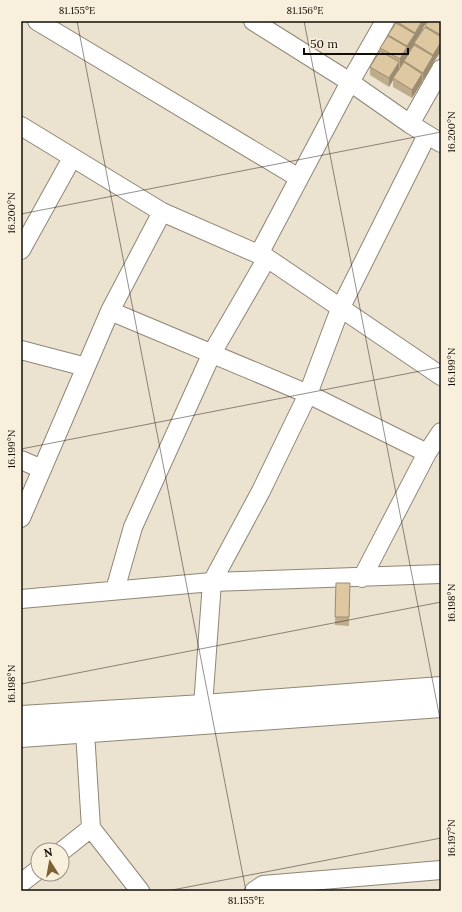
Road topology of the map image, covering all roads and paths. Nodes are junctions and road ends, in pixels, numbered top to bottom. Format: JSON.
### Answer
{"nodes":[{"id":1,"x":37,"y":21,"type":"edge"},
{"id":2,"x":253,"y":21,"type":"edge"},
{"id":3,"x":385,"y":21,"type":"edge"},
{"id":4,"x":441,"y":69,"type":"edge"},
{"id":5,"x":350,"y":82,"type":"junction"},
{"id":6,"x":410,"y":124,"type":"junction"},
{"id":7,"x":21,"y":126,"type":"edge"},
{"id":8,"x":434,"y":139,"type":"edge"},
{"id":9,"x":72,"y":158,"type":"junction"},
{"id":10,"x":299,"y":178,"type":"junction"},
{"id":11,"x":162,"y":212,"type":"junction"},
{"id":12,"x":21,"y":250,"type":"edge"},
{"id":13,"x":263,"y":256,"type":"junction"},
{"id":14,"x":340,"y":309,"type":"junction"},
{"id":15,"x":110,"y":311,"type":"junction"},
{"id":16,"x":21,"y":350,"type":"edge"},
{"id":17,"x":212,"y":353,"type":"junction"},
{"id":18,"x":86,"y":367,"type":"junction"},
{"id":19,"x":441,"y":376,"type":"edge"},
{"id":20,"x":308,"y":394,"type":"junction"},
{"id":21,"x":441,"y":432,"type":"edge"},
{"id":22,"x":427,"y":453,"type":"junction"},
{"id":23,"x":21,"y":460,"type":"edge"},
{"id":24,"x":42,"y":469,"type":"junction"},
{"id":25,"x":21,"y":518,"type":"edge"},
{"id":26,"x":441,"y":574,"type":"edge"},
{"id":27,"x":362,"y":578,"type":"junction"},
{"id":28,"x":212,"y":582,"type":"junction"},
{"id":29,"x":115,"y":590,"type":"junction"},
{"id":30,"x":21,"y":599,"type":"edge"},
{"id":31,"x":441,"y":688,"type":"edge"},
{"id":32,"x":203,"y":706,"type":"junction"},
{"id":33,"x":441,"y":706,"type":"edge"},
{"id":34,"x":21,"y":717,"type":"edge"},
{"id":35,"x":85,"y":732,"type":"junction"},
{"id":36,"x":21,"y":736,"type":"edge"},
{"id":37,"x":91,"y":828,"type":"junction"},
{"id":38,"x":70,"y":845,"type":"edge"},
{"id":39,"x":441,"y":870,"type":"edge"},
{"id":40,"x":30,"y":876,"type":"edge"},
{"id":41,"x":21,"y":883,"type":"edge"},
{"id":42,"x":140,"y":891,"type":"edge"},
{"id":43,"x":254,"y":891,"type":"edge"}],
"edges":[{"from":1,"to":10,"type":"street"},
{"from":2,"to":5,"type":"street"},
{"from":3,"to":5,"type":"street"},
{"from":4,"to":6,"type":"street"},
{"from":5,"to":6,"type":"street"},
{"from":5,"to":10,"type":"street"},
{"from":6,"to":8,"type":"street"},
{"from":7,"to":9,"type":"street"},
{"from":8,"to":14,"type":"street"},
{"from":9,"to":11,"type":"street"},
{"from":9,"to":12,"type":"street"},
{"from":10,"to":13,"type":"street"},
{"from":11,"to":13,"type":"street"},
{"from":11,"to":15,"type":"street"},
{"from":13,"to":14,"type":"street"},
{"from":13,"to":17,"type":"street"},
{"from":14,"to":19,"type":"street"},
{"from":14,"to":20,"type":"street"},
{"from":15,"to":17,"type":"street"},
{"from":15,"to":18,"type":"street"},
{"from":16,"to":18,"type":"street"},
{"from":17,"to":20,"type":"street"},
{"from":17,"to":29,"type":"street"},
{"from":18,"to":24,"type":"street"},
{"from":20,"to":22,"type":"street"},
{"from":20,"to":28,"type":"street"},
{"from":21,"to":22,"type":"street"},
{"from":22,"to":27,"type":"street"},
{"from":23,"to":24,"type":"street"},
{"from":24,"to":25,"type":"street"},
{"from":26,"to":27,"type":"street"},
{"from":27,"to":28,"type":"street"},
{"from":28,"to":29,"type":"street"},
{"from":28,"to":32,"type":"street"},
{"from":29,"to":30,"type":"street"},
{"from":31,"to":32,"type":"main road"},
{"from":32,"to":34,"type":"main road"},
{"from":33,"to":35,"type":"main road"},
{"from":35,"to":36,"type":"main road"},
{"from":35,"to":37,"type":"street"},
{"from":37,"to":38,"type":"street"},
{"from":37,"to":42,"type":"street"},
{"from":39,"to":43,"type":"street"},
{"from":40,"to":41,"type":"street"}]}
